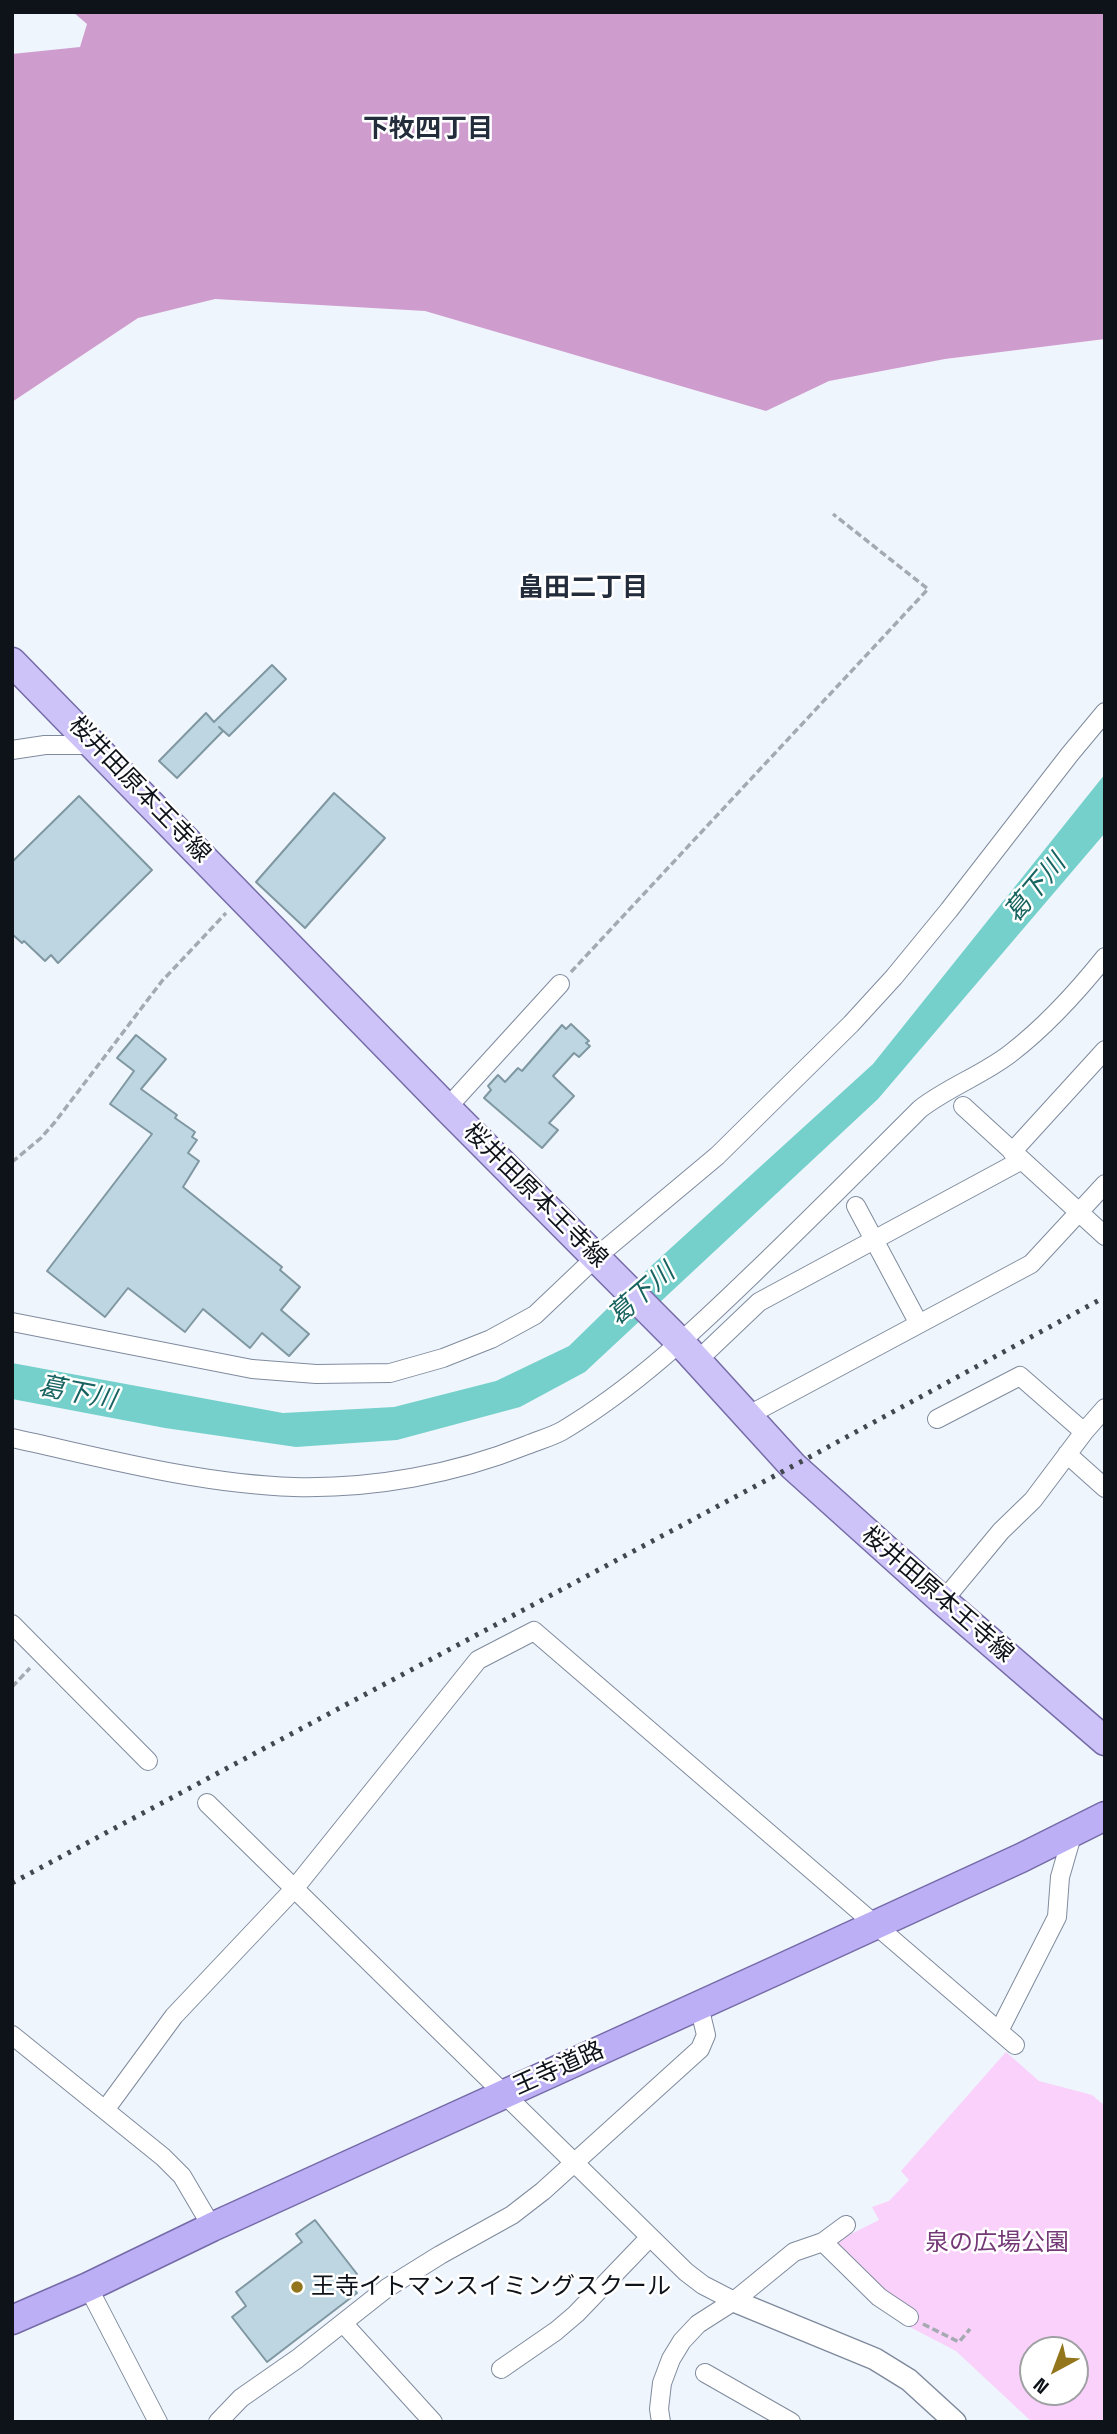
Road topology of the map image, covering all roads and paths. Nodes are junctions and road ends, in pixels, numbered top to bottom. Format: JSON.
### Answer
{"nodes":[{"id":1,"x":833,"y":514,"type":"dead end"},
{"id":2,"x":12,"y":662,"type":"edge"},
{"id":3,"x":1105,"y":712,"type":"edge"},
{"id":4,"x":95,"y":744,"type":"junction"},
{"id":5,"x":12,"y":750,"type":"edge"},
{"id":6,"x":241,"y":896,"type":"junction"},
{"id":7,"x":1105,"y":957,"type":"edge"},
{"id":8,"x":560,"y":984,"type":"joint"},
{"id":9,"x":1105,"y":1051,"type":"edge"},
{"id":10,"x":963,"y":1107,"type":"dead end"},
{"id":11,"x":447,"y":1108,"type":"junction"},
{"id":12,"x":1017,"y":1156,"type":"junction"},
{"id":13,"x":12,"y":1162,"type":"edge"},
{"id":14,"x":1105,"y":1184,"type":"edge"},
{"id":15,"x":856,"y":1206,"type":"dead end"},
{"id":16,"x":1079,"y":1213,"type":"junction"},
{"id":17,"x":1105,"y":1236,"type":"edge"},
{"id":18,"x":874,"y":1241,"type":"junction"},
{"id":19,"x":595,"y":1258,"type":"junction"},
{"id":20,"x":12,"y":1322,"type":"edge"},
{"id":21,"x":919,"y":1324,"type":"junction"},
{"id":22,"x":689,"y":1352,"type":"junction"},
{"id":23,"x":1105,"y":1408,"type":"edge"},
{"id":24,"x":747,"y":1416,"type":"junction"},
{"id":25,"x":937,"y":1419,"type":"dead end"},
{"id":26,"x":1084,"y":1432,"type":"junction"},
{"id":27,"x":12,"y":1438,"type":"edge"},
{"id":28,"x":1067,"y":1454,"type":"junction"},
{"id":29,"x":1105,"y":1488,"type":"edge"},
{"id":30,"x":943,"y":1601,"type":"junction"},
{"id":31,"x":12,"y":1624,"type":"edge"},
{"id":32,"x":54,"y":1666,"type":"junction"},
{"id":33,"x":12,"y":1687,"type":"edge"},
{"id":34,"x":1105,"y":1741,"type":"edge"},
{"id":35,"x":148,"y":1761,"type":"dead end"},
{"id":36,"x":207,"y":1803,"type":"dead end"},
{"id":37,"x":1105,"y":1816,"type":"edge"},
{"id":38,"x":1073,"y":1832,"type":"junction"},
{"id":39,"x":294,"y":1889,"type":"junction"},
{"id":40,"x":874,"y":1924,"type":"junction"},
{"id":41,"x":699,"y":2006,"type":"junction"},
{"id":42,"x":999,"y":2031,"type":"junction"},
{"id":43,"x":14,"y":2040,"type":"edge"},
{"id":44,"x":1015,"y":2045,"type":"dead end"},
{"id":45,"x":503,"y":2094,"type":"junction"},
{"id":46,"x":105,"y":2110,"type":"junction"},
{"id":47,"x":573,"y":2162,"type":"junction"},
{"id":48,"x":846,"y":2225,"type":"dead end"},
{"id":49,"x":212,"y":2227,"type":"junction"},
{"id":50,"x":650,"y":2237,"type":"junction"},
{"id":51,"x":823,"y":2242,"type":"junction"},
{"id":52,"x":88,"y":2287,"type":"junction"},
{"id":53,"x":734,"y":2301,"type":"junction"},
{"id":54,"x":909,"y":2317,"type":"joint"},
{"id":55,"x":12,"y":2320,"type":"edge"},
{"id":56,"x":343,"y":2323,"type":"junction"},
{"id":57,"x":970,"y":2329,"type":"dead end"},
{"id":58,"x":501,"y":2370,"type":"dead end"},
{"id":59,"x":705,"y":2373,"type":"dead end"},
{"id":60,"x":158,"y":2422,"type":"edge"},
{"id":61,"x":218,"y":2422,"type":"edge"},
{"id":62,"x":433,"y":2422,"type":"edge"},
{"id":63,"x":661,"y":2422,"type":"edge"},
{"id":64,"x":791,"y":2422,"type":"edge"},
{"id":65,"x":955,"y":2422,"type":"edge"}],
"edges":[{"from":1,"to":8,"type":"path"},
{"from":2,"to":4,"type":"main road","name":"桜井田原本王寺線"},
{"from":3,"to":19,"type":"street"},
{"from":4,"to":5,"type":"street"},
{"from":4,"to":6,"type":"main road","name":"桜井田原本王寺線"},
{"from":6,"to":11,"type":"main road","name":"桜井田原本王寺線"},
{"from":6,"to":13,"type":"path"},
{"from":7,"to":22,"type":"street"},
{"from":8,"to":11,"type":"street"},
{"from":9,"to":12,"type":"street"},
{"from":10,"to":12,"type":"street"},
{"from":11,"to":19,"type":"main road","name":"桜井田原本王寺線"},
{"from":12,"to":16,"type":"street"},
{"from":12,"to":18,"type":"street"},
{"from":14,"to":16,"type":"street"},
{"from":15,"to":18,"type":"street"},
{"from":16,"to":17,"type":"street"},
{"from":16,"to":21,"type":"street"},
{"from":18,"to":21,"type":"street"},
{"from":18,"to":22,"type":"street"},
{"from":19,"to":20,"type":"street"},
{"from":19,"to":22,"type":"main road","name":"桜井田原本王寺線"},
{"from":21,"to":24,"type":"street"},
{"from":22,"to":24,"type":"main road","name":"桜井田原本王寺線"},
{"from":22,"to":27,"type":"street"},
{"from":23,"to":26,"type":"street"},
{"from":24,"to":30,"type":"main road","name":"桜井田原本王寺線"},
{"from":25,"to":26,"type":"street"},
{"from":26,"to":28,"type":"street"},
{"from":28,"to":29,"type":"street"},
{"from":28,"to":30,"type":"street"},
{"from":30,"to":34,"type":"main road","name":"桜井田原本王寺線"},
{"from":31,"to":32,"type":"street"},
{"from":32,"to":33,"type":"path"},
{"from":32,"to":35,"type":"street"},
{"from":36,"to":39,"type":"street"},
{"from":37,"to":38,"type":"highway","name":"王寺道路"},
{"from":38,"to":40,"type":"highway","name":"王寺道路"},
{"from":38,"to":42,"type":"street"},
{"from":39,"to":40,"type":"street"},
{"from":39,"to":45,"type":"street"},
{"from":39,"to":46,"type":"street"},
{"from":40,"to":41,"type":"highway","name":"王寺道路"},
{"from":40,"to":42,"type":"street"},
{"from":41,"to":45,"type":"highway","name":"王寺道路"},
{"from":41,"to":47,"type":"street"},
{"from":42,"to":44,"type":"street"},
{"from":43,"to":46,"type":"street"},
{"from":45,"to":47,"type":"street"},
{"from":45,"to":49,"type":"highway","name":"王寺道路"},
{"from":46,"to":49,"type":"street"},
{"from":47,"to":50,"type":"street"},
{"from":47,"to":56,"type":"street"},
{"from":48,"to":51,"type":"street"},
{"from":49,"to":52,"type":"highway","name":"王寺道路"},
{"from":50,"to":53,"type":"street"},
{"from":50,"to":58,"type":"street"},
{"from":51,"to":53,"type":"street"},
{"from":51,"to":54,"type":"street"},
{"from":52,"to":55,"type":"highway","name":"王寺道路"},
{"from":52,"to":60,"type":"street"},
{"from":53,"to":63,"type":"street"},
{"from":53,"to":65,"type":"street"},
{"from":54,"to":57,"type":"path"},
{"from":56,"to":61,"type":"street"},
{"from":56,"to":62,"type":"street"},
{"from":59,"to":64,"type":"street"}]}
